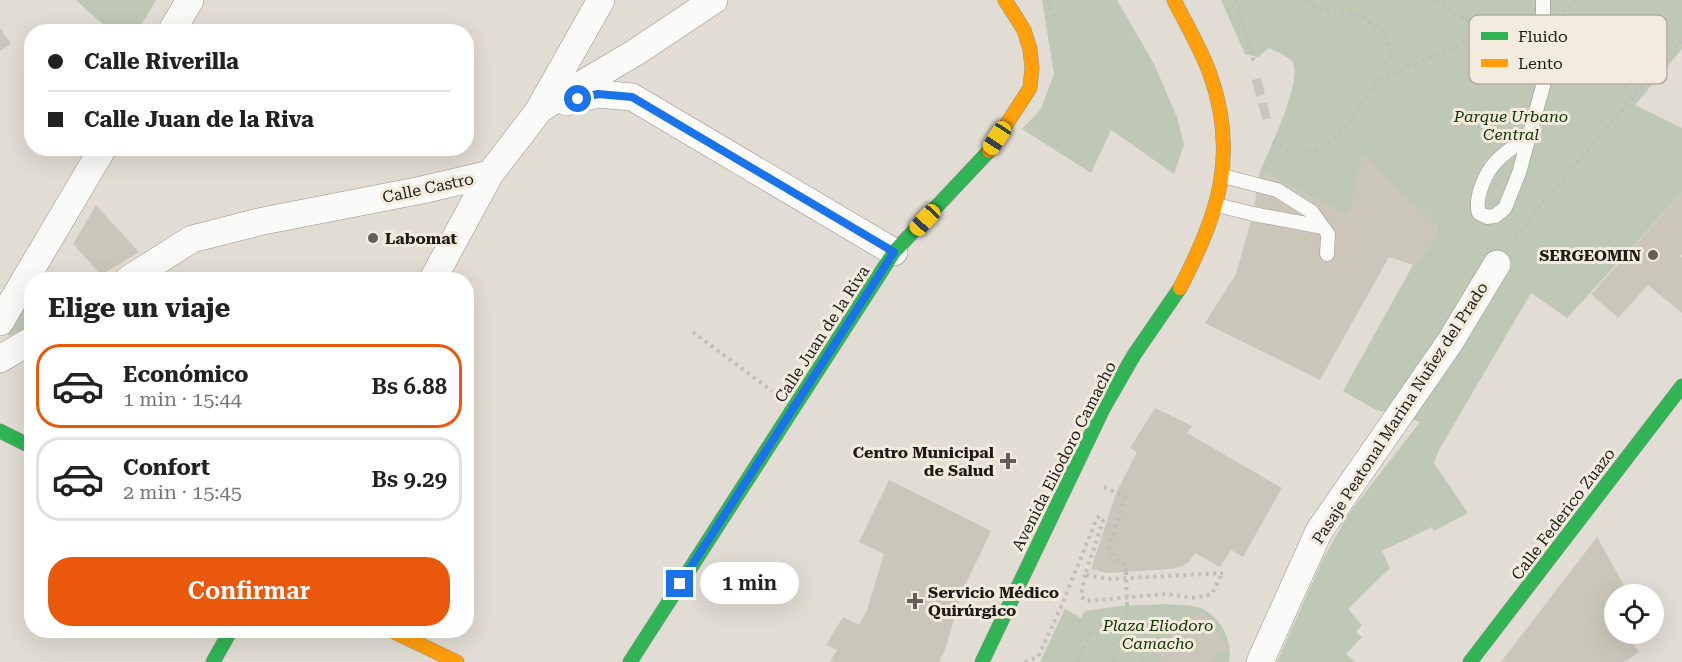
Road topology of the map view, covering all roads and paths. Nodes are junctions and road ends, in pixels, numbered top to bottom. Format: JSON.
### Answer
{"nodes":[{"id":1,"x":190,"y":0,"type":"edge"},
{"id":2,"x":601,"y":0,"type":"edge"},
{"id":3,"x":714,"y":0,"type":"edge"},
{"id":4,"x":1005,"y":0,"type":"edge"},
{"id":5,"x":1174,"y":0,"type":"edge"},
{"id":6,"x":1236,"y":0,"type":"edge"},
{"id":7,"x":1305,"y":0,"type":"edge"},
{"id":8,"x":1435,"y":0,"type":"edge"},
{"id":9,"x":1556,"y":10,"type":"dead end"},
{"id":10,"x":1560,"y":15,"type":"edge"},
{"id":11,"x":1469,"y":22,"type":"edge"},
{"id":12,"x":176,"y":24,"type":"edge"},
{"id":13,"x":1682,"y":40,"type":"edge"},
{"id":14,"x":1469,"y":41,"type":"edge"},
{"id":15,"x":1667,"y":58,"type":"edge"},
{"id":16,"x":1254,"y":63,"type":"dead end"},
{"id":17,"x":1379,"y":80,"type":"junction"},
{"id":18,"x":1543,"y":84,"type":"edge"},
{"id":19,"x":1622,"y":84,"type":"edge"},
{"id":20,"x":1645,"y":84,"type":"edge"},
{"id":21,"x":1634,"y":97,"type":"junction"},
{"id":22,"x":540,"y":110,"type":"junction"},
{"id":23,"x":1528,"y":136,"type":"junction"},
{"id":24,"x":1273,"y":141,"type":"dead end"},
{"id":25,"x":99,"y":156,"type":"edge"},
{"id":26,"x":490,"y":174,"type":"junction"},
{"id":27,"x":1223,"y":176,"type":"junction"},
{"id":28,"x":1216,"y":205,"type":"junction"},
{"id":29,"x":1323,"y":227,"type":"junction"},
{"id":30,"x":894,"y":252,"type":"junction"},
{"id":31,"x":1327,"y":254,"type":"dead end"},
{"id":32,"x":1497,"y":264,"type":"joint"},
{"id":33,"x":35,"y":272,"type":"edge"},
{"id":34,"x":140,"y":272,"type":"edge"},
{"id":35,"x":437,"y":272,"type":"edge"},
{"id":36,"x":24,"y":288,"type":"edge"},
{"id":37,"x":0,"y":322,"type":"edge"},
{"id":38,"x":693,"y":332,"type":"dead end"},
{"id":39,"x":24,"y":345,"type":"edge"},
{"id":40,"x":0,"y":359,"type":"edge"},
{"id":41,"x":1682,"y":386,"type":"edge"},
{"id":42,"x":794,"y":408,"type":"junction"},
{"id":43,"x":0,"y":431,"type":"edge"},
{"id":44,"x":24,"y":443,"type":"edge"},
{"id":45,"x":1104,"y":487,"type":"dead end"},
{"id":46,"x":1085,"y":575,"type":"junction"},
{"id":47,"x":1128,"y":623,"type":"junction"},
{"id":48,"x":1177,"y":630,"type":"dead end"},
{"id":49,"x":226,"y":638,"type":"edge"},
{"id":50,"x":407,"y":638,"type":"edge"},
{"id":51,"x":1157,"y":655,"type":"dead end"},
{"id":52,"x":213,"y":662,"type":"edge"},
{"id":53,"x":457,"y":662,"type":"edge"},
{"id":54,"x":630,"y":662,"type":"edge"},
{"id":55,"x":982,"y":662,"type":"edge"},
{"id":56,"x":1025,"y":662,"type":"edge"},
{"id":57,"x":1077,"y":662,"type":"edge"},
{"id":58,"x":1114,"y":662,"type":"edge"},
{"id":59,"x":1142,"y":662,"type":"edge"},
{"id":60,"x":1260,"y":662,"type":"edge"},
{"id":61,"x":1470,"y":662,"type":"edge"}],
"edges":[{"from":1,"to":12,"type":"street"},
{"from":2,"to":22,"type":"street"},
{"from":3,"to":22,"type":"street","name":"Calle Castro"},
{"from":4,"to":30,"type":"main road","name":"Calle Juan de la Riva"},
{"from":5,"to":27,"type":"main road","name":"Avenida Eliodoro Camacho"},
{"from":6,"to":16,"type":"path"},
{"from":7,"to":17,"type":"path"},
{"from":8,"to":11,"type":"path"},
{"from":9,"to":10,"type":"path"},
{"from":13,"to":15,"type":"path"},
{"from":14,"to":17,"type":"path"},
{"from":17,"to":24,"type":"path"},
{"from":18,"to":23,"type":"lane"},
{"from":19,"to":21,"type":"path"},
{"from":20,"to":21,"type":"path"},
{"from":21,"to":32,"type":"path"},
{"from":22,"to":26,"type":"street","name":"Calle Castro"},
{"from":22,"to":30,"type":"street"},
{"from":23,"to":23,"type":"lane"},
{"from":25,"to":33,"type":"street"},
{"from":26,"to":34,"type":"street","name":"Calle Castro"},
{"from":26,"to":35,"type":"street"},
{"from":27,"to":28,"type":"main road","name":"Avenida Eliodoro Camacho"},
{"from":27,"to":29,"type":"lane"},
{"from":28,"to":29,"type":"lane"},
{"from":28,"to":55,"type":"main road","name":"Avenida Eliodoro Camacho"},
{"from":29,"to":31,"type":"lane"},
{"from":30,"to":42,"type":"main road","name":"Calle Juan de la Riva"},
{"from":32,"to":60,"type":"street","name":"Pasaje Peatonal Marina Nuñez del Prado"},
{"from":36,"to":37,"type":"street"},
{"from":38,"to":42,"type":"path"},
{"from":39,"to":40,"type":"street"},
{"from":41,"to":61,"type":"main road","name":"Calle Federico Zuazo"},
{"from":42,"to":54,"type":"main road","name":"Calle Juan de la Riva"},
{"from":43,"to":44,"type":"main road"},
{"from":45,"to":47,"type":"path","bridge":true},
{"from":46,"to":46,"type":"path"},
{"from":46,"to":56,"type":"path"},
{"from":47,"to":48,"type":"path"},
{"from":47,"to":57,"type":"path"},
{"from":47,"to":58,"type":"path"},
{"from":49,"to":52,"type":"main road"},
{"from":50,"to":53,"type":"main road"},
{"from":51,"to":59,"type":"path"}]}
